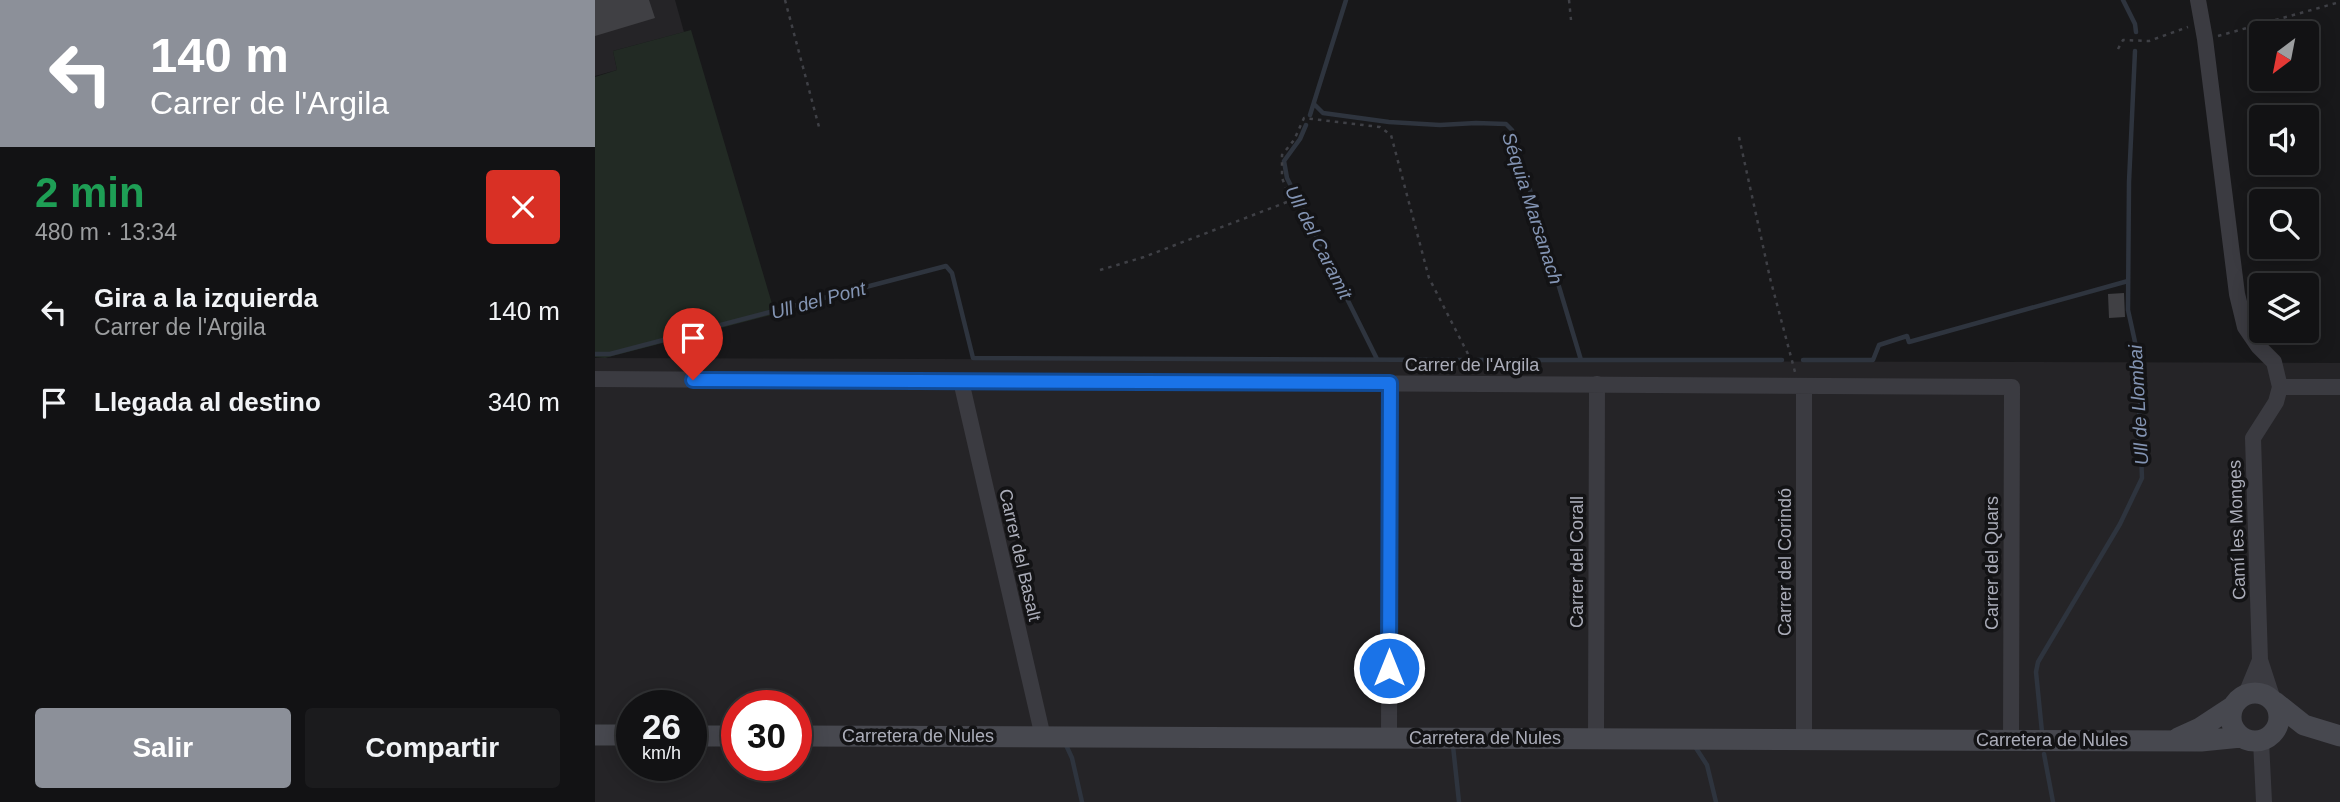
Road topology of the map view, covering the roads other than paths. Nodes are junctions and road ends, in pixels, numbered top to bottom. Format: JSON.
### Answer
{"nodes":[{"id":1,"x":2198,"y":0,"type":"edge"},
{"id":2,"x":595,"y":379,"type":"edge"},
{"id":3,"x":961,"y":381,"type":"junction"},
{"id":4,"x":1390,"y":383,"type":"junction"},
{"id":5,"x":1597,"y":384,"type":"junction"},
{"id":6,"x":1801,"y":386,"type":"junction"},
{"id":7,"x":2012,"y":387,"type":"joint"},
{"id":8,"x":2280,"y":387,"type":"junction"},
{"id":9,"x":2340,"y":387,"type":"edge"},
{"id":10,"x":2260,"y":660,"type":"junction"},
{"id":11,"x":2239,"y":700,"type":"junction"},
{"id":12,"x":2274,"y":701,"type":"junction"},
{"id":13,"x":595,"y":735,"type":"edge"},
{"id":14,"x":616,"y":735,"type":"edge"},
{"id":15,"x":812,"y":736,"type":"edge"},
{"id":16,"x":2340,"y":736,"type":"edge"},
{"id":17,"x":1043,"y":737,"type":"junction"},
{"id":18,"x":1389,"y":738,"type":"junction"},
{"id":19,"x":1596,"y":739,"type":"junction"},
{"id":20,"x":1804,"y":739,"type":"junction"},
{"id":21,"x":2011,"y":740,"type":"junction"},
{"id":22,"x":2173,"y":741,"type":"junction"},
{"id":23,"x":2340,"y":742,"type":"edge"},
{"id":24,"x":2256,"y":743,"type":"junction"},
{"id":25,"x":2264,"y":802,"type":"edge"}],
"edges":[{"from":1,"to":8,"type":"street"},
{"from":2,"to":3,"type":"street","name":"Carrer de l'Argila"},
{"from":3,"to":4,"type":"street","name":"Carrer de l'Argila"},
{"from":3,"to":17,"type":"street","name":"Carrer del Basalt"},
{"from":4,"to":5,"type":"street","name":"Carrer de l'Argila"},
{"from":4,"to":18,"type":"street"},
{"from":5,"to":6,"type":"street","name":"Carrer de l'Argila"},
{"from":5,"to":19,"type":"street","name":"Carrer del Corall"},
{"from":6,"to":7,"type":"street","name":"Carrer de l'Argila"},
{"from":6,"to":20,"type":"street","name":"Carrer del Corindó"},
{"from":7,"to":21,"type":"street","name":"Carrer del Quars"},
{"from":8,"to":9,"type":"street"},
{"from":8,"to":10,"type":"street","name":"Camí les Monges"},
{"from":10,"to":11,"type":"street"},
{"from":10,"to":12,"type":"street"},
{"from":11,"to":12,"type":"main road"},
{"from":11,"to":22,"type":"main road","name":"Carretera de Nules"},
{"from":11,"to":24,"type":"main road"},
{"from":12,"to":16,"type":"main road"},
{"from":12,"to":24,"type":"main road"},
{"from":13,"to":14,"type":"main road"},
{"from":15,"to":17,"type":"main road","name":"Carretera de Nules"},
{"from":17,"to":18,"type":"main road","name":"Carretera de Nules"},
{"from":18,"to":19,"type":"main road","name":"Carretera de Nules"},
{"from":19,"to":20,"type":"main road","name":"Carretera de Nules"},
{"from":20,"to":21,"type":"main road","name":"Carretera de Nules"},
{"from":21,"to":22,"type":"main road","name":"Carretera de Nules"},
{"from":22,"to":24,"type":"main road","name":"Carretera de Nules"},
{"from":23,"to":24,"type":"main road","name":"Carretera de Nules"},
{"from":24,"to":25,"type":"street"}]}
